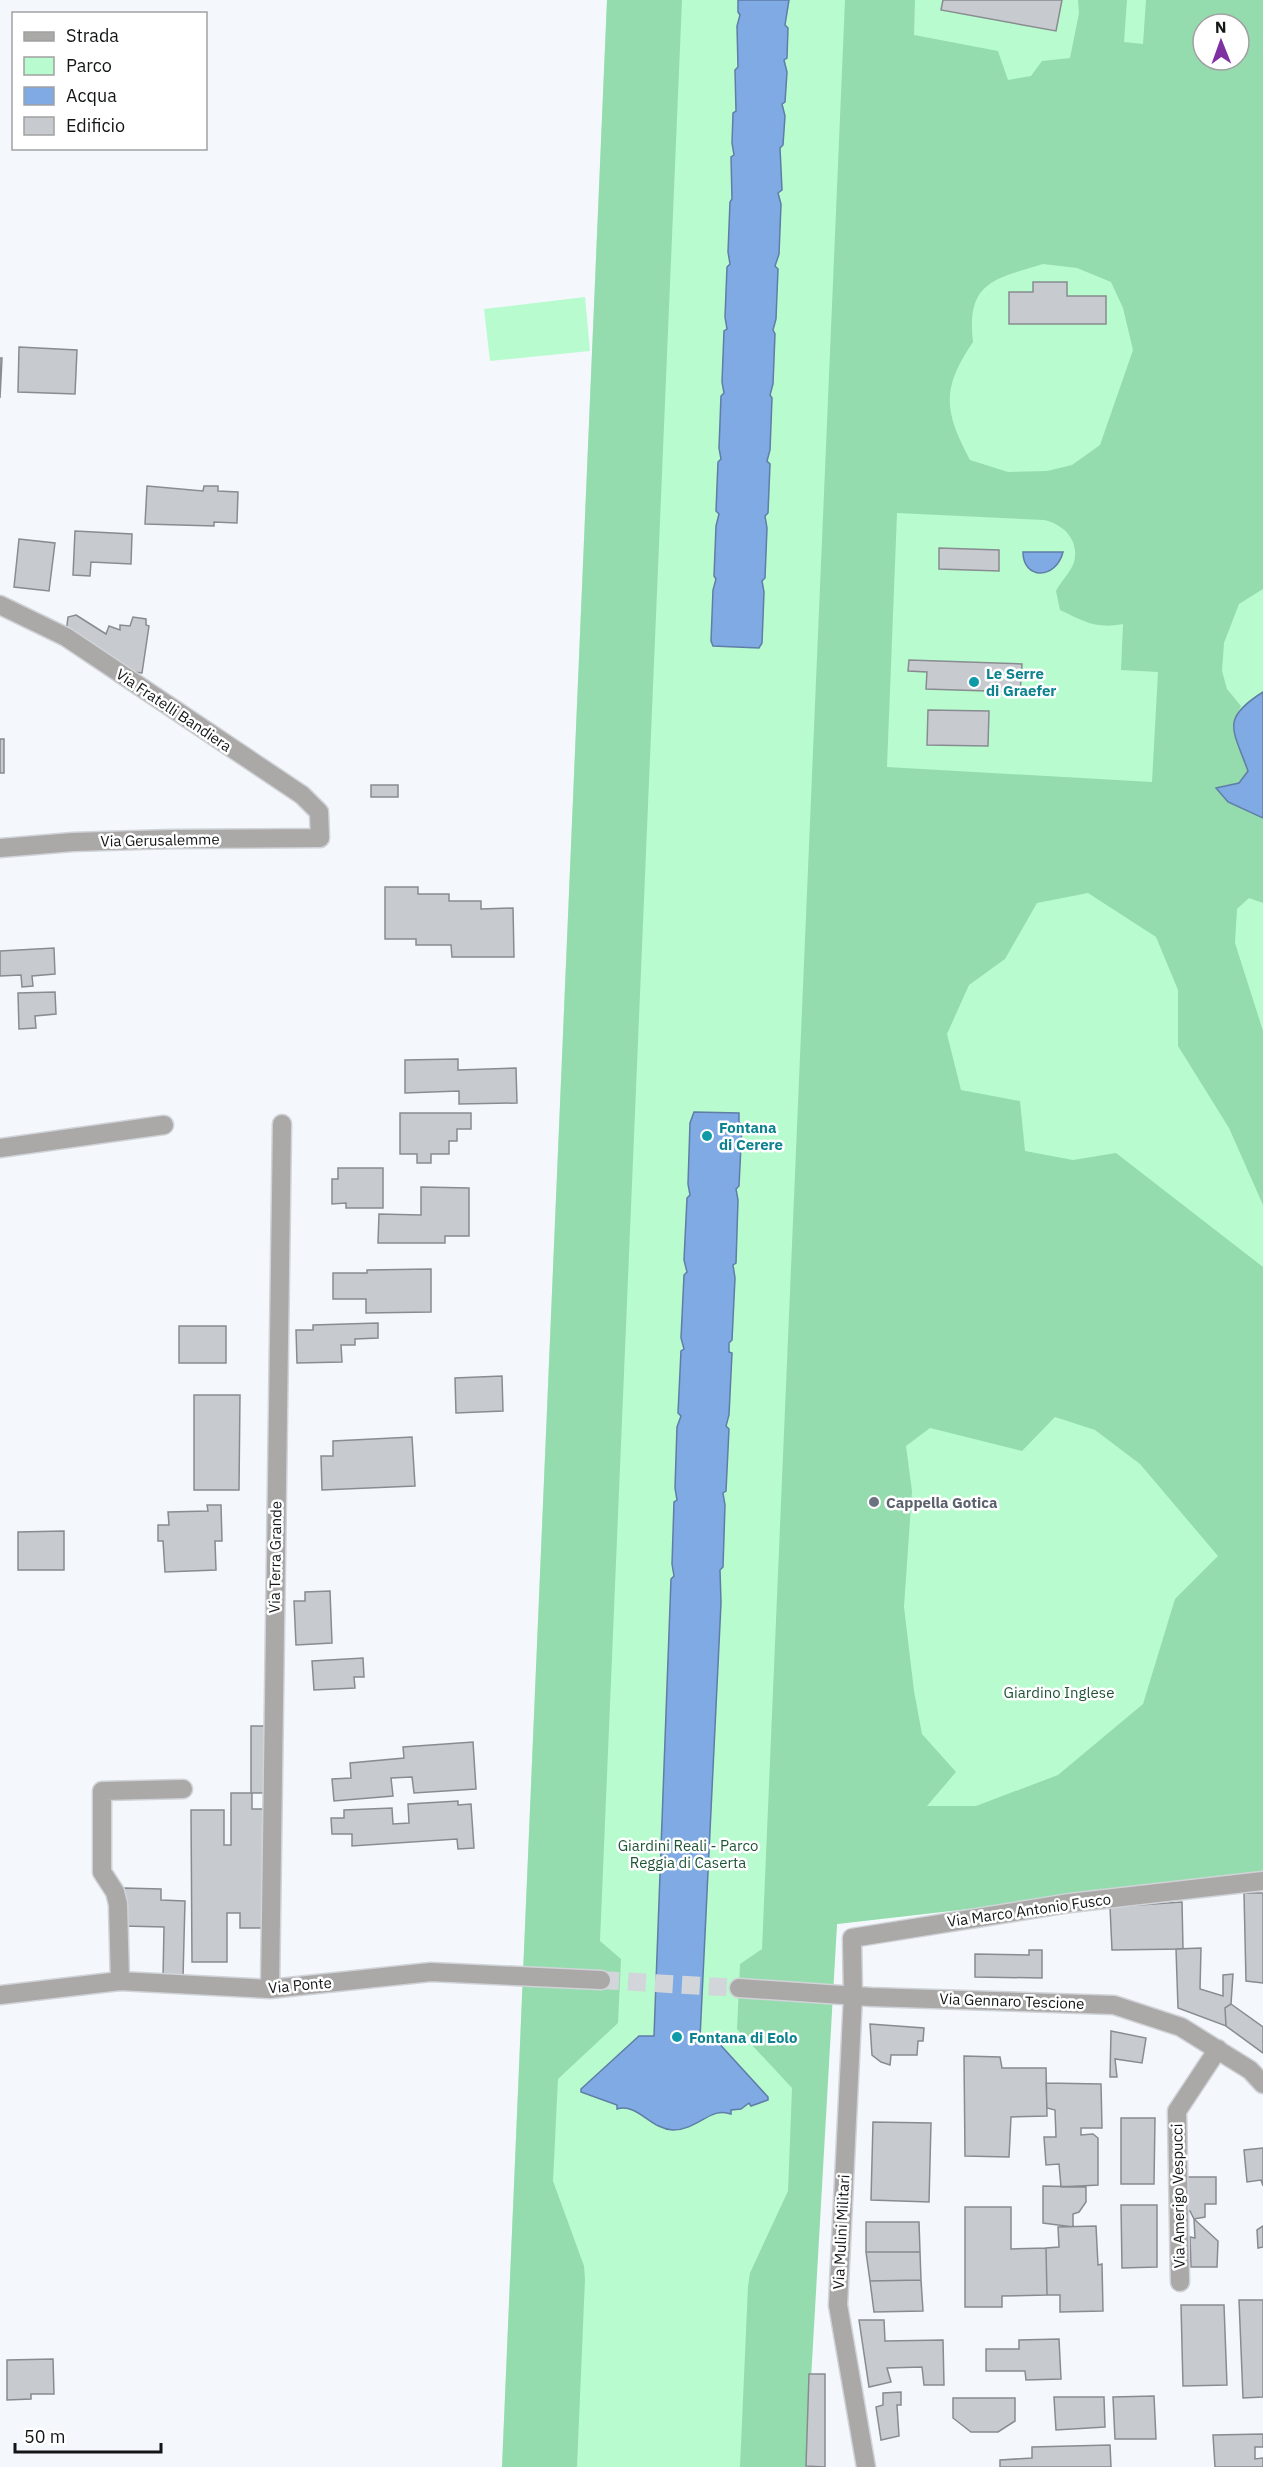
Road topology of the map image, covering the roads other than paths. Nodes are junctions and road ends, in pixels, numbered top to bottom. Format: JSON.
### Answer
{"nodes":[{"id":1,"x":0,"y":605,"type":"edge"},
{"id":2,"x":320,"y":838,"type":"joint"},
{"id":3,"x":0,"y":848,"type":"edge"},
{"id":4,"x":282,"y":1124,"type":"dead end"},
{"id":5,"x":164,"y":1125,"type":"dead end"},
{"id":6,"x":0,"y":1148,"type":"edge"},
{"id":7,"x":183,"y":1789,"type":"dead end"},
{"id":8,"x":1263,"y":1881,"type":"edge"},
{"id":9,"x":601,"y":1980,"type":"tunnel mouth"},
{"id":10,"x":120,"y":1981,"type":"junction"},
{"id":11,"x":739,"y":1988,"type":"tunnel mouth"},
{"id":12,"x":270,"y":1989,"type":"junction"},
{"id":13,"x":0,"y":1995,"type":"edge"},
{"id":14,"x":852,"y":1996,"type":"junction"},
{"id":15,"x":1218,"y":2049,"type":"junction"},
{"id":16,"x":1263,"y":2084,"type":"edge"},
{"id":17,"x":1180,"y":2282,"type":"dead end"},
{"id":18,"x":866,"y":2467,"type":"edge"}],
"edges":[{"from":1,"to":2,"type":"street","name":"Via Fratelli Bandiera"},
{"from":2,"to":3,"type":"street","name":"Via Gerusalemme"},
{"from":4,"to":12,"type":"street","name":"Via Terra Grande"},
{"from":5,"to":6,"type":"street"},
{"from":7,"to":10,"type":"street"},
{"from":8,"to":14,"type":"street","name":"Via Marco Antonio Fusco"},
{"from":9,"to":12,"type":"street","name":"Via Ponte"},
{"from":10,"to":12,"type":"street","name":"Via Ponte"},
{"from":10,"to":13,"type":"street","name":"Via Ponte"},
{"from":11,"to":14,"type":"street","name":"Via Gennaro Tescione"},
{"from":14,"to":15,"type":"street","name":"Via Gennaro Tescione"},
{"from":14,"to":18,"type":"street","name":"Via Mulini Militari"},
{"from":15,"to":16,"type":"street","name":"Via Gennaro Tescione"},
{"from":15,"to":17,"type":"street","name":"Via Amerigo Vespucci"}]}
